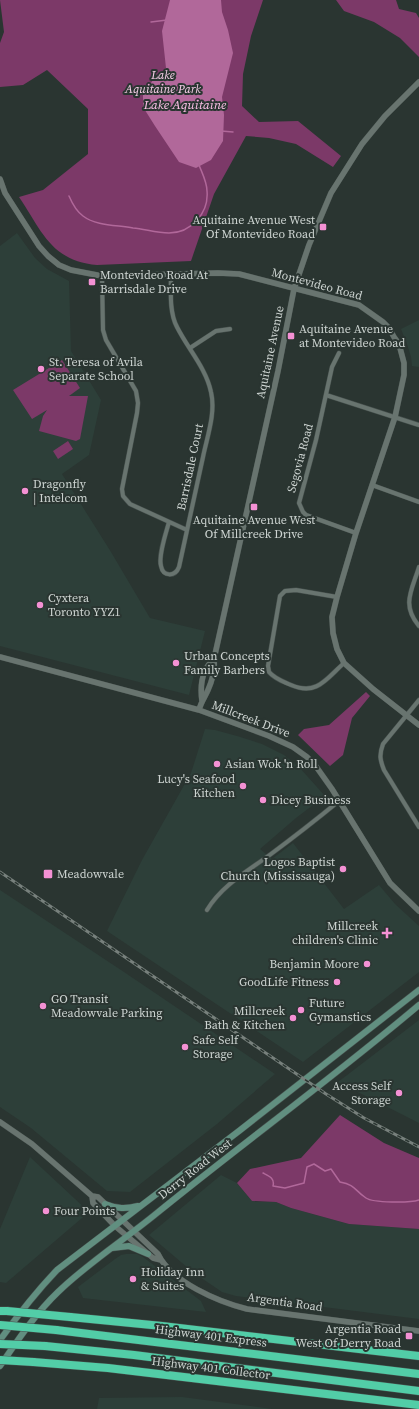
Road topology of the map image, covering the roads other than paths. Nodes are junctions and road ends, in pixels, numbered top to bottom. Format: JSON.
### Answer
{"nodes":[{"id":1,"x":419,"y":82,"type":"edge"},
{"id":2,"x":0,"y":179,"type":"edge"},
{"id":3,"x":171,"y":273,"type":"junction"},
{"id":4,"x":102,"y":276,"type":"junction"},
{"id":5,"x":294,"y":289,"type":"junction"},
{"id":6,"x":230,"y":330,"type":"dead end"},
{"id":7,"x":190,"y":348,"type":"junction"},
{"id":8,"x":339,"y":353,"type":"dead end"},
{"id":9,"x":326,"y":395,"type":"junction"},
{"id":10,"x":395,"y":417,"type":"junction"},
{"id":11,"x":419,"y":425,"type":"edge"},
{"id":12,"x":372,"y":485,"type":"junction"},
{"id":13,"x":419,"y":502,"type":"edge"},
{"id":14,"x":169,"y":522,"type":"junction"},
{"id":15,"x":187,"y":530,"type":"junction"},
{"id":16,"x":356,"y":533,"type":"junction"},
{"id":17,"x":419,"y":567,"type":"edge"},
{"id":18,"x":337,"y":597,"type":"junction"},
{"id":19,"x":419,"y":626,"type":"edge"},
{"id":20,"x":0,"y":657,"type":"edge"},
{"id":21,"x":344,"y":663,"type":"junction"},
{"id":22,"x":419,"y":700,"type":"edge"},
{"id":23,"x":199,"y":710,"type":"junction"},
{"id":24,"x":406,"y":716,"type":"junction"},
{"id":25,"x":419,"y":725,"type":"edge"},
{"id":26,"x":339,"y":801,"type":"junction"},
{"id":27,"x":419,"y":827,"type":"edge"},
{"id":28,"x":207,"y":910,"type":"dead end"},
{"id":29,"x":419,"y":911,"type":"edge"},
{"id":30,"x":419,"y":990,"type":"edge"},
{"id":31,"x":419,"y":1005,"type":"edge"},
{"id":32,"x":0,"y":1122,"type":"edge"},
{"id":33,"x":92,"y":1196,"type":"junction"},
{"id":34,"x":105,"y":1204,"type":"junction"},
{"id":35,"x":142,"y":1205,"type":"junction"},
{"id":36,"x":121,"y":1220,"type":"junction"},
{"id":37,"x":115,"y":1226,"type":"junction"},
{"id":38,"x":133,"y":1232,"type":"junction"},
{"id":39,"x":128,"y":1236,"type":"junction"},
{"id":40,"x":111,"y":1248,"type":"junction"},
{"id":41,"x":148,"y":1254,"type":"junction"},
{"id":42,"x":160,"y":1260,"type":"junction"},
{"id":43,"x":3,"y":1311,"type":"edge"},
{"id":44,"x":0,"y":1325,"type":"edge"},
{"id":45,"x":419,"y":1331,"type":"edge"},
{"id":46,"x":0,"y":1340,"type":"edge"},
{"id":47,"x":0,"y":1344,"type":"edge"},
{"id":48,"x":419,"y":1356,"type":"edge"},
{"id":49,"x":0,"y":1360,"type":"edge"},
{"id":50,"x":0,"y":1366,"type":"edge"},
{"id":51,"x":419,"y":1374,"type":"edge"},
{"id":52,"x":419,"y":1391,"type":"edge"},
{"id":53,"x":419,"y":1405,"type":"edge"}],
"edges":[{"from":1,"to":5,"type":"street","name":"Aquitaine Avenue"},
{"from":2,"to":4,"type":"street","name":"Montevideo Road"},
{"from":3,"to":4,"type":"street","name":"Montevideo Road"},
{"from":3,"to":5,"type":"street","name":"Montevideo Road"},
{"from":3,"to":7,"type":"street","name":"Barrisdale Court"},
{"from":4,"to":14,"type":"street"},
{"from":5,"to":10,"type":"street","name":"Montevideo Road"},
{"from":5,"to":23,"type":"street","name":"Aquitaine Avenue"},
{"from":6,"to":7,"type":"street"},
{"from":7,"to":15,"type":"street","name":"Barrisdale Court"},
{"from":8,"to":9,"type":"street","name":"Segovia Road"},
{"from":9,"to":10,"type":"street"},
{"from":9,"to":16,"type":"street","name":"Segovia Road"},
{"from":10,"to":11,"type":"street"},
{"from":10,"to":12,"type":"street","name":"Montevideo Road"},
{"from":12,"to":13,"type":"street"},
{"from":12,"to":16,"type":"street","name":"Montevideo Road"},
{"from":14,"to":15,"type":"street"},
{"from":14,"to":15,"type":"street","name":"Barrisdale Court"},
{"from":16,"to":18,"type":"street","name":"Montevideo Road"},
{"from":17,"to":19,"type":"street"},
{"from":18,"to":21,"type":"street","name":"Montevideo Road"},
{"from":18,"to":21,"type":"street"},
{"from":20,"to":23,"type":"street","name":"Millcreek Drive"},
{"from":21,"to":24,"type":"street","name":"Montevideo Road"},
{"from":22,"to":24,"type":"street"},
{"from":23,"to":26,"type":"street","name":"Millcreek Drive"},
{"from":24,"to":25,"type":"street","name":"Montevideo Road"},
{"from":24,"to":27,"type":"street"},
{"from":26,"to":28,"type":"street"},
{"from":26,"to":29,"type":"street","name":"Millcreek Drive"},
{"from":30,"to":35,"type":"main road","name":"Derry Road West"},
{"from":31,"to":38,"type":"main road","name":"Derry Road West"},
{"from":32,"to":33,"type":"street","name":"Argentia Road"},
{"from":33,"to":34,"type":"street","name":"Argentia Road"},
{"from":33,"to":37,"type":"street","name":"Argentia Road"},
{"from":34,"to":35,"type":"main road"},
{"from":34,"to":36,"type":"street","name":"Argentia Road"},
{"from":35,"to":36,"type":"main road","name":"Derry Road West"},
{"from":36,"to":37,"type":"main road","name":"Derry Road West"},
{"from":36,"to":38,"type":"street","name":"Argentia Road"},
{"from":37,"to":39,"type":"street","name":"Argentia Road"},
{"from":37,"to":46,"type":"main road","name":"Derry Road West"},
{"from":38,"to":39,"type":"main road","name":"Derry Road West"},
{"from":38,"to":42,"type":"street","name":"Argentia Road"},
{"from":39,"to":40,"type":"main road","name":"Derry Road West"},
{"from":39,"to":41,"type":"street","name":"Argentia Road"},
{"from":40,"to":41,"type":"main road"},
{"from":40,"to":50,"type":"main road","name":"Derry Road West"},
{"from":41,"to":42,"type":"street","name":"Argentia Road"},
{"from":42,"to":45,"type":"street","name":"Argentia Road"},
{"from":43,"to":48,"type":"highway","bridge":true},
{"from":44,"to":51,"type":"highway","name":"Highway 401 Express","bridge":true},
{"from":47,"to":52,"type":"highway","bridge":true},
{"from":49,"to":53,"type":"highway","name":"Highway 401 Collector","bridge":true}]}
